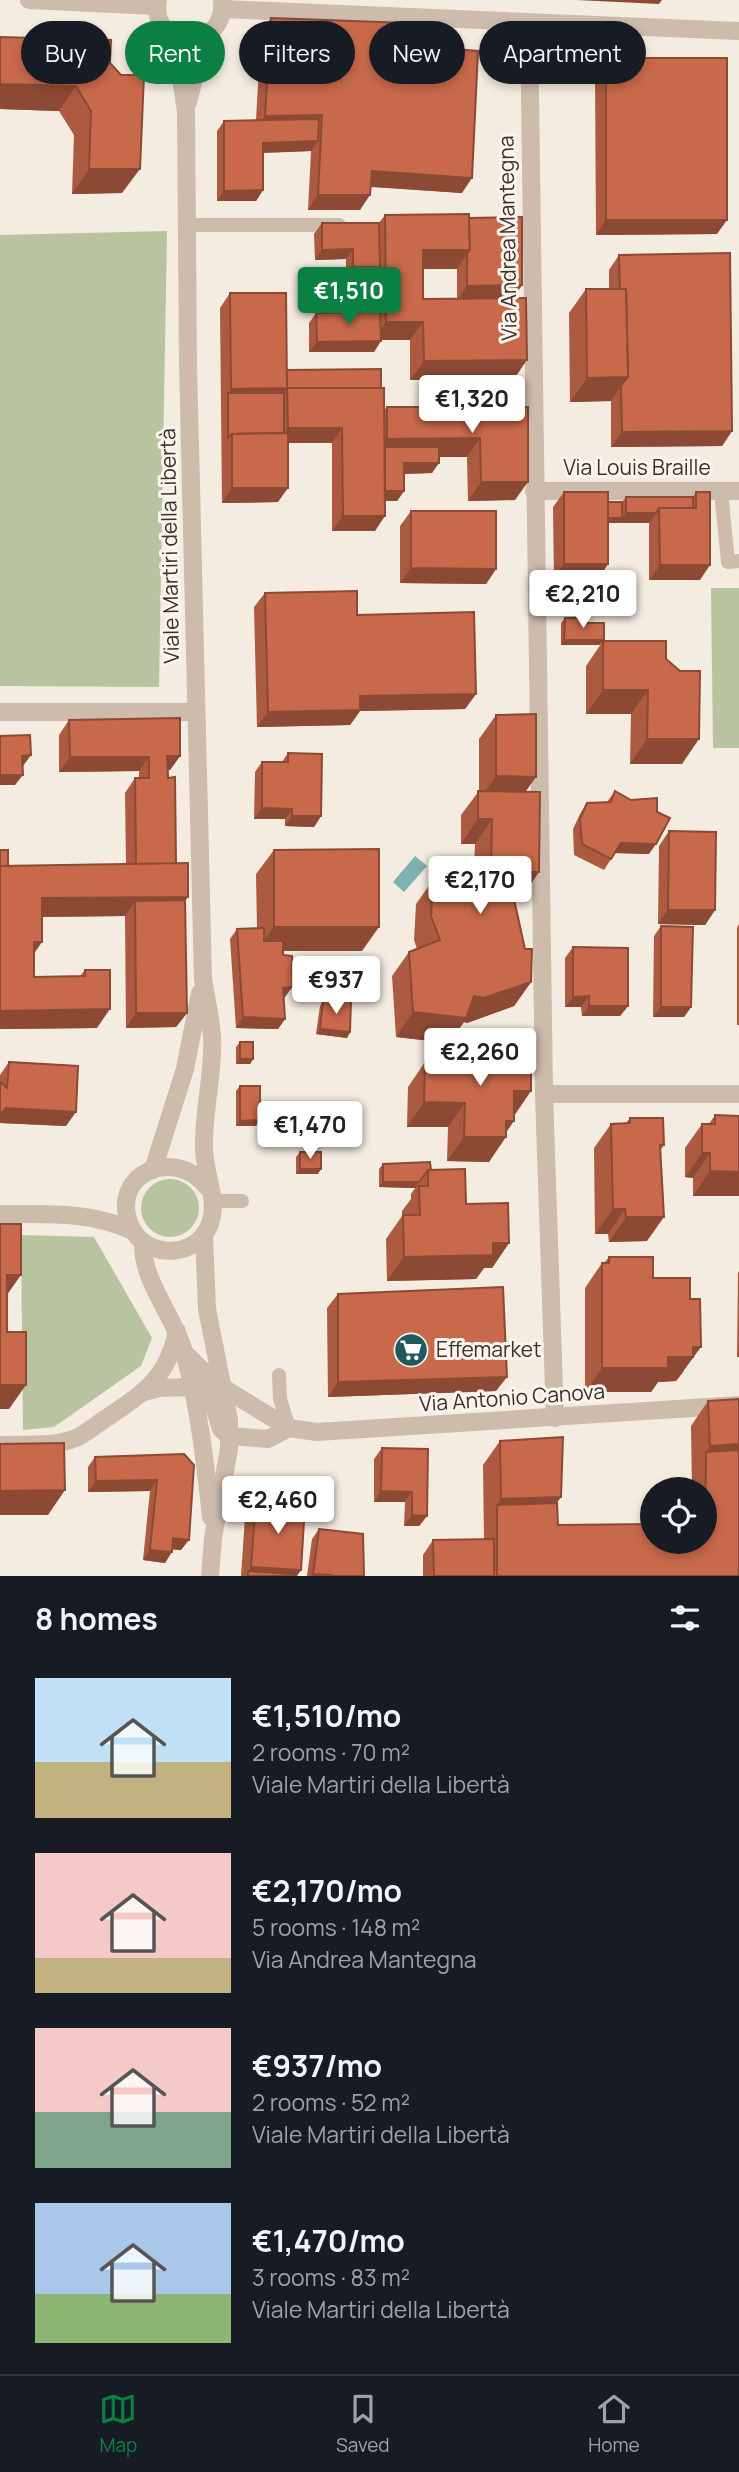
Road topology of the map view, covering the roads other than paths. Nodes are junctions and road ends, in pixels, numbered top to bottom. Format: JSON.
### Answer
{"nodes":[{"id":1,"x":29,"y":0,"type":"edge"},
{"id":2,"x":157,"y":3,"type":"edge"},
{"id":3,"x":223,"y":4,"type":"edge"},
{"id":4,"x":162,"y":21,"type":"edge"},
{"id":5,"x":218,"y":21,"type":"edge"},
{"id":6,"x":497,"y":21,"type":"edge"},
{"id":7,"x":646,"y":27,"type":"edge"},
{"id":8,"x":739,"y":31,"type":"edge"},
{"id":9,"x":182,"y":84,"type":"edge"},
{"id":10,"x":193,"y":84,"type":"edge"},
{"id":11,"x":527,"y":84,"type":"edge"},
{"id":12,"x":186,"y":112,"type":"junction"},
{"id":13,"x":187,"y":225,"type":"junction"},
{"id":14,"x":351,"y":225,"type":"edge"},
{"id":15,"x":534,"y":491,"type":"junction"},
{"id":16,"x":730,"y":491,"type":"edge"},
{"id":17,"x":739,"y":561,"type":"edge"},
{"id":18,"x":0,"y":712,"type":"edge"},
{"id":19,"x":197,"y":712,"type":"junction"},
{"id":20,"x":203,"y":979,"type":"junction"},
{"id":21,"x":544,"y":1094,"type":"junction"},
{"id":22,"x":739,"y":1094,"type":"edge"},
{"id":23,"x":153,"y":1170,"type":"junction"},
{"id":24,"x":211,"y":1195,"type":"junction"},
{"id":25,"x":127,"y":1200,"type":"junction"},
{"id":26,"x":242,"y":1201,"type":"dead end"},
{"id":27,"x":0,"y":1214,"type":"edge"},
{"id":28,"x":67,"y":1214,"type":"junction"},
{"id":29,"x":204,"y":1235,"type":"junction"},
{"id":30,"x":138,"y":1237,"type":"junction"},
{"id":31,"x":177,"y":1331,"type":"junction"},
{"id":32,"x":184,"y":1352,"type":"junction"},
{"id":33,"x":279,"y":1375,"type":"dead end"},
{"id":34,"x":192,"y":1387,"type":"junction"},
{"id":35,"x":225,"y":1389,"type":"junction"},
{"id":36,"x":144,"y":1392,"type":"junction"},
{"id":37,"x":739,"y":1405,"type":"edge"},
{"id":38,"x":555,"y":1418,"type":"junction"},
{"id":39,"x":289,"y":1428,"type":"junction"},
{"id":40,"x":229,"y":1436,"type":"junction"},
{"id":41,"x":0,"y":1445,"type":"edge"},
{"id":42,"x":213,"y":1538,"type":"junction"},
{"id":43,"x":210,"y":1576,"type":"edge"}],
"edges":[{"from":1,"to":2,"type":"street"},
{"from":2,"to":4,"type":"street","name":"Viale Martiri della Libertà"},
{"from":3,"to":5,"type":"street","name":"Viale Martiri della Libertà"},
{"from":3,"to":6,"type":"street"},
{"from":7,"to":8,"type":"street"},
{"from":9,"to":12,"type":"street","name":"Viale Martiri della Libertà"},
{"from":10,"to":12,"type":"street","name":"Viale Martiri della Libertà"},
{"from":11,"to":15,"type":"street","name":"Via Andrea Mantegna"},
{"from":12,"to":13,"type":"street","name":"Viale Martiri della Libertà"},
{"from":13,"to":14,"type":"lane"},
{"from":13,"to":19,"type":"street","name":"Viale Martiri della Libertà"},
{"from":15,"to":16,"type":"street","name":"Via Louis Braille"},
{"from":15,"to":21,"type":"street","name":"Via Andrea Mantegna"},
{"from":16,"to":17,"type":"lane"},
{"from":18,"to":19,"type":"street"},
{"from":19,"to":20,"type":"street","name":"Viale Martiri della Libertà"},
{"from":20,"to":23,"type":"street","name":"Viale Martiri della Libertà"},
{"from":20,"to":24,"type":"street","name":"Viale Martiri della Libertà"},
{"from":21,"to":22,"type":"street"},
{"from":21,"to":38,"type":"street","name":"Via Andrea Mantegna"},
{"from":23,"to":24,"type":"street"},
{"from":23,"to":25,"type":"street","name":"Viale Martiri della Libertà"},
{"from":24,"to":26,"type":"lane"},
{"from":24,"to":29,"type":"street","name":"Viale Martiri della Libertà"},
{"from":25,"to":28,"type":"street"},
{"from":25,"to":30,"type":"street","name":"Viale Martiri della Libertà"},
{"from":27,"to":28,"type":"street"},
{"from":28,"to":30,"type":"street"},
{"from":29,"to":30,"type":"street"},
{"from":29,"to":35,"type":"street","name":"Viale Martiri della Libertà"},
{"from":30,"to":31,"type":"street","name":"Viale Martiri della Libertà"},
{"from":31,"to":32,"type":"street","name":"Viale Martiri della Libertà"},
{"from":31,"to":36,"type":"street"},
{"from":32,"to":34,"type":"street","name":"Viale Martiri della Libertà"},
{"from":32,"to":40,"type":"street","name":"Viale Martiri della Libertà"},
{"from":33,"to":39,"type":"lane"},
{"from":34,"to":36,"type":"street"},
{"from":34,"to":42,"type":"street","name":"Viale Martiri della Libertà"},
{"from":35,"to":39,"type":"street","name":"Via Antonio Canova"},
{"from":35,"to":40,"type":"street","name":"Viale Martiri della Libertà"},
{"from":36,"to":41,"type":"street"},
{"from":37,"to":38,"type":"street","name":"Via Antonio Canova"},
{"from":38,"to":39,"type":"street","name":"Via Antonio Canova"},
{"from":39,"to":40,"type":"street","name":"Via Antonio Canova"},
{"from":40,"to":42,"type":"street","name":"Viale Martiri della Libertà"},
{"from":42,"to":43,"type":"street","name":"Viale Martiri della Libertà"}]}
